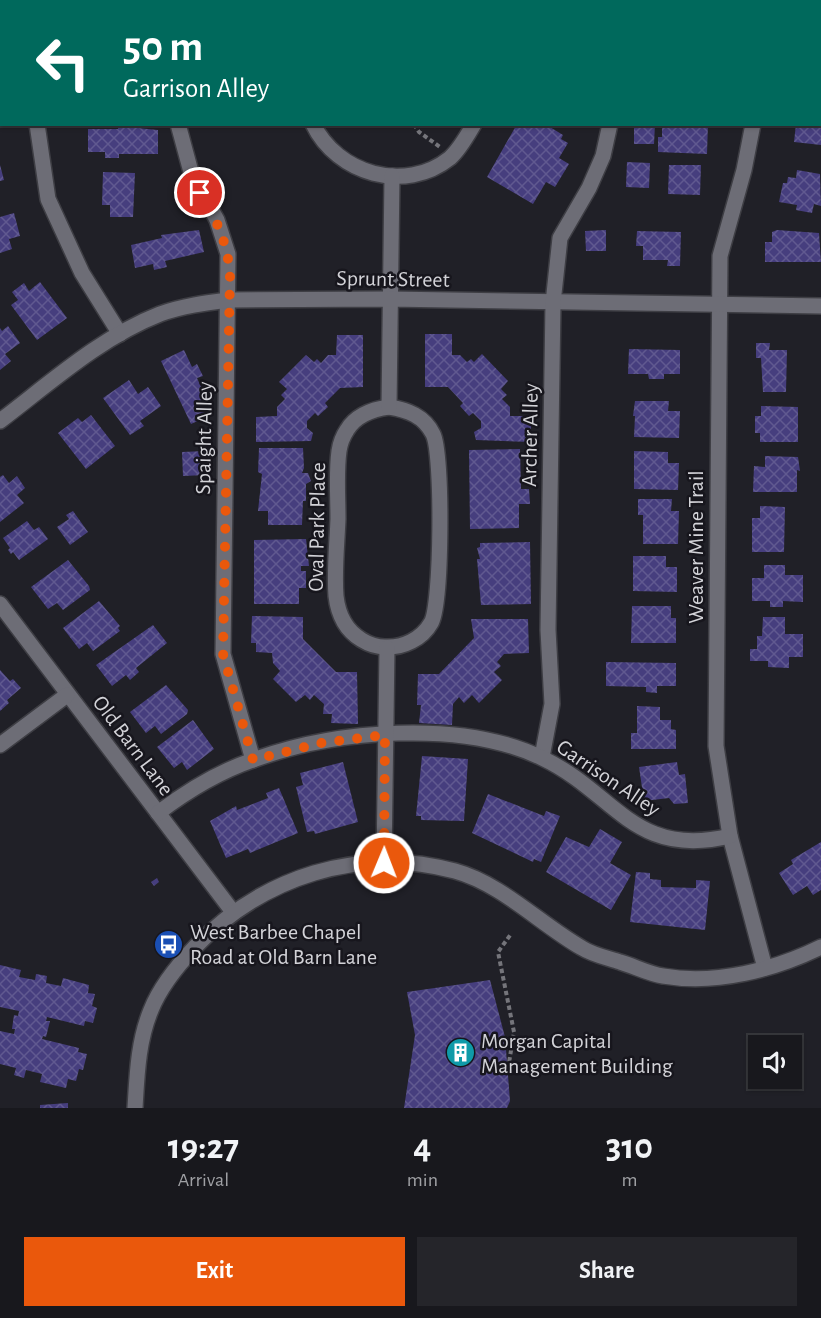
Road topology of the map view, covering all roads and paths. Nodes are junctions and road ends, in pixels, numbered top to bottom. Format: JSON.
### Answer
{"nodes":[{"id":1,"x":37,"y":126,"type":"edge"},
{"id":2,"x":179,"y":126,"type":"edge"},
{"id":3,"x":314,"y":126,"type":"edge"},
{"id":4,"x":415,"y":126,"type":"edge"},
{"id":5,"x":473,"y":126,"type":"edge"},
{"id":6,"x":610,"y":126,"type":"edge"},
{"id":7,"x":753,"y":126,"type":"edge"},
{"id":8,"x":444,"y":153,"type":"dead end"},
{"id":9,"x":392,"y":176,"type":"junction"},
{"id":10,"x":390,"y":299,"type":"junction"},
{"id":11,"x":228,"y":300,"type":"junction"},
{"id":12,"x":553,"y":303,"type":"junction"},
{"id":13,"x":720,"y":306,"type":"junction"},
{"id":14,"x":821,"y":306,"type":"edge"},
{"id":15,"x":120,"y":334,"type":"junction"},
{"id":16,"x":389,"y":406,"type":"junction"},
{"id":17,"x":0,"y":421,"type":"edge"},
{"id":18,"x":0,"y":604,"type":"edge"},
{"id":19,"x":387,"y":648,"type":"junction"},
{"id":20,"x":67,"y":695,"type":"junction"},
{"id":21,"x":385,"y":735,"type":"junction"},
{"id":22,"x":0,"y":745,"type":"edge"},
{"id":23,"x":542,"y":757,"type":"junction"},
{"id":24,"x":253,"y":760,"type":"junction"},
{"id":25,"x":158,"y":813,"type":"junction"},
{"id":26,"x":730,"y":836,"type":"junction"},
{"id":27,"x":384,"y":863,"type":"junction"},
{"id":28,"x":233,"y":912,"type":"junction"},
{"id":29,"x":511,"y":934,"type":"dead end"},
{"id":30,"x":821,"y":946,"type":"edge"},
{"id":31,"x":765,"y":968,"type":"junction"},
{"id":32,"x":508,"y":1069,"type":"dead end"},
{"id":33,"x":135,"y":1108,"type":"edge"}],
"edges":[{"from":1,"to":15,"type":"street"},
{"from":2,"to":11,"type":"street","name":"Spaight Alley"},
{"from":3,"to":9,"type":"street"},
{"from":4,"to":8,"type":"path"},
{"from":5,"to":9,"type":"street"},
{"from":6,"to":12,"type":"street","name":"Archer Alley"},
{"from":7,"to":13,"type":"street","name":"Weaver Mine Trail"},
{"from":9,"to":10,"type":"street"},
{"from":10,"to":11,"type":"street","name":"Sprunt Street"},
{"from":10,"to":12,"type":"street","name":"Sprunt Street"},
{"from":10,"to":16,"type":"street"},
{"from":11,"to":15,"type":"street","name":"Sprunt Street"},
{"from":11,"to":24,"type":"street","name":"Spaight Alley"},
{"from":12,"to":13,"type":"street","name":"Sprunt Street"},
{"from":12,"to":23,"type":"street","name":"Archer Alley"},
{"from":13,"to":14,"type":"street","name":"Sprunt Street"},
{"from":13,"to":26,"type":"street","name":"Weaver Mine Trail"},
{"from":15,"to":17,"type":"street","name":"Sprunt Street"},
{"from":16,"to":19,"type":"street","name":"Oval Park Place"},
{"from":16,"to":19,"type":"street"},
{"from":18,"to":20,"type":"street","name":"Old Barn Lane"},
{"from":19,"to":21,"type":"street"},
{"from":20,"to":22,"type":"street"},
{"from":20,"to":25,"type":"street","name":"Old Barn Lane"},
{"from":21,"to":23,"type":"street","name":"Garrison Alley"},
{"from":21,"to":24,"type":"street","name":"Garrison Alley"},
{"from":21,"to":27,"type":"street"},
{"from":23,"to":26,"type":"street","name":"Garrison Alley"},
{"from":24,"to":25,"type":"street","name":"Garrison Alley"},
{"from":25,"to":28,"type":"street","name":"Old Barn Lane"},
{"from":26,"to":31,"type":"street","name":"Weaver Mine Trail"},
{"from":27,"to":28,"type":"street"},
{"from":27,"to":31,"type":"street"},
{"from":28,"to":33,"type":"street"},
{"from":29,"to":32,"type":"path"},
{"from":30,"to":31,"type":"street"}]}
